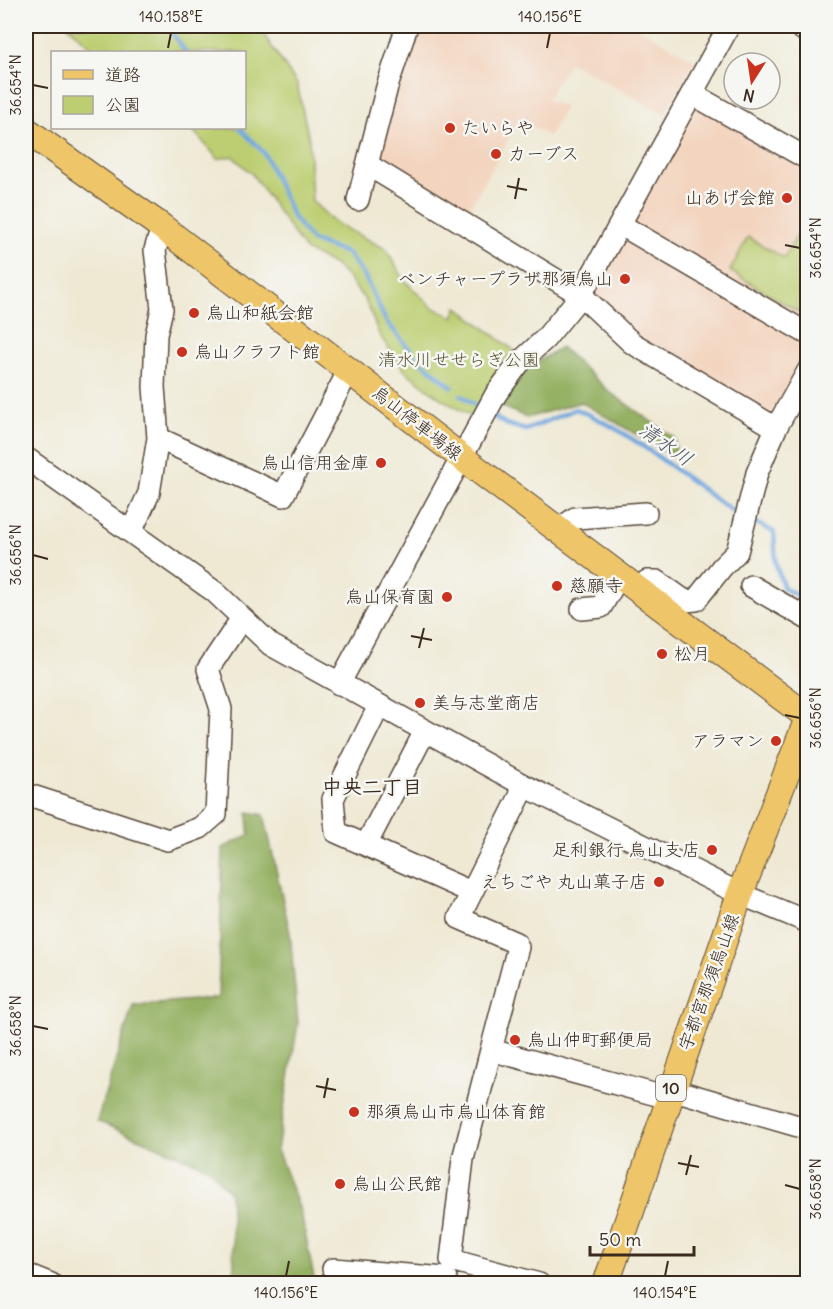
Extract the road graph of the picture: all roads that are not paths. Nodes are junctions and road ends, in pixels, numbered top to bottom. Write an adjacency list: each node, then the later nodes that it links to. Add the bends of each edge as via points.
1 (407, 26): 8 (street)
2 (729, 26): 5 (street)
3 (798, 26): 4 (street)
4 (807, 33)
5 (692, 94): 7 (street); 10 (street)
6 (26, 130): 11 (main road, 烏山停車場線)
7 (807, 159)
8 (368, 165): 9 (street); 12 (street)
9 (358, 200)
10 (621, 225): 12 (street); 13 (street)
11 (162, 226): 14 (main road, 烏山停車場線); 17 (street, via 155,250 162,309 156,335 154,387)
12 (581, 295): 16 (street, via 632,343); 18 (street, via 545,339 520,362 489,406)
13 (807, 334)
14 (349, 370): 17 (street, via 283,496); 18 (main road, 烏山停車場線)
15 (807, 371): 16 (street)
16 (776, 428): 23 (street, via 757,473 737,552 696,600 685,601 657,581)
17 (158, 438): 22 (street, via 149,493)
18 (461, 457): 21 (main road, 烏山停車場線); 28 (street)
19 (26, 458): 22 (street)
20 (646, 513): 21 (street, via 575,518)
21 (558, 530): 23 (main road, 烏山停車場線)
22 (131, 532): 26 (street, via 215,592)
23 (629, 583): 25 (street, via 601,607); 30 (main road, 烏山停車場線)
24 (751, 586): 27 (street)
25 (582, 609)
26 (242, 618): 28 (street, via 271,645); 33 (street, via 208,669 221,709 216,814 200,828 168,840)
27 (807, 619)
28 (339, 684): 29 (street)
29 (379, 706): 31 (street); 34 (street, via 333,799 336,832)
30 (807, 717): 36 (main road, 宇都宮那須烏山線 / 10)
31 (425, 731): 32 (street); 34 (street)
32 (525, 786): 35 (street); 36 (street)
33 (26, 794)
34 (366, 845): 35 (street)
35 (471, 892): 38 (street, via 459,918 518,947)
36 (740, 894): 37 (street); 39 (main road, 宇都宮那須烏山線 / 10)
37 (807, 922)
38 (491, 1050): 39 (street); 43 (street, via 463,1160)
39 (670, 1094): 40 (street); 46 (main road, 宇都宮那須烏山線 / 10)
40 (807, 1129)
41 (333, 1269): 43 (street)
42 (26, 1274): 44 (street)
43 (447, 1274): 45 (street)
44 (51, 1284)
45 (539, 1284)
46 (606, 1284)

